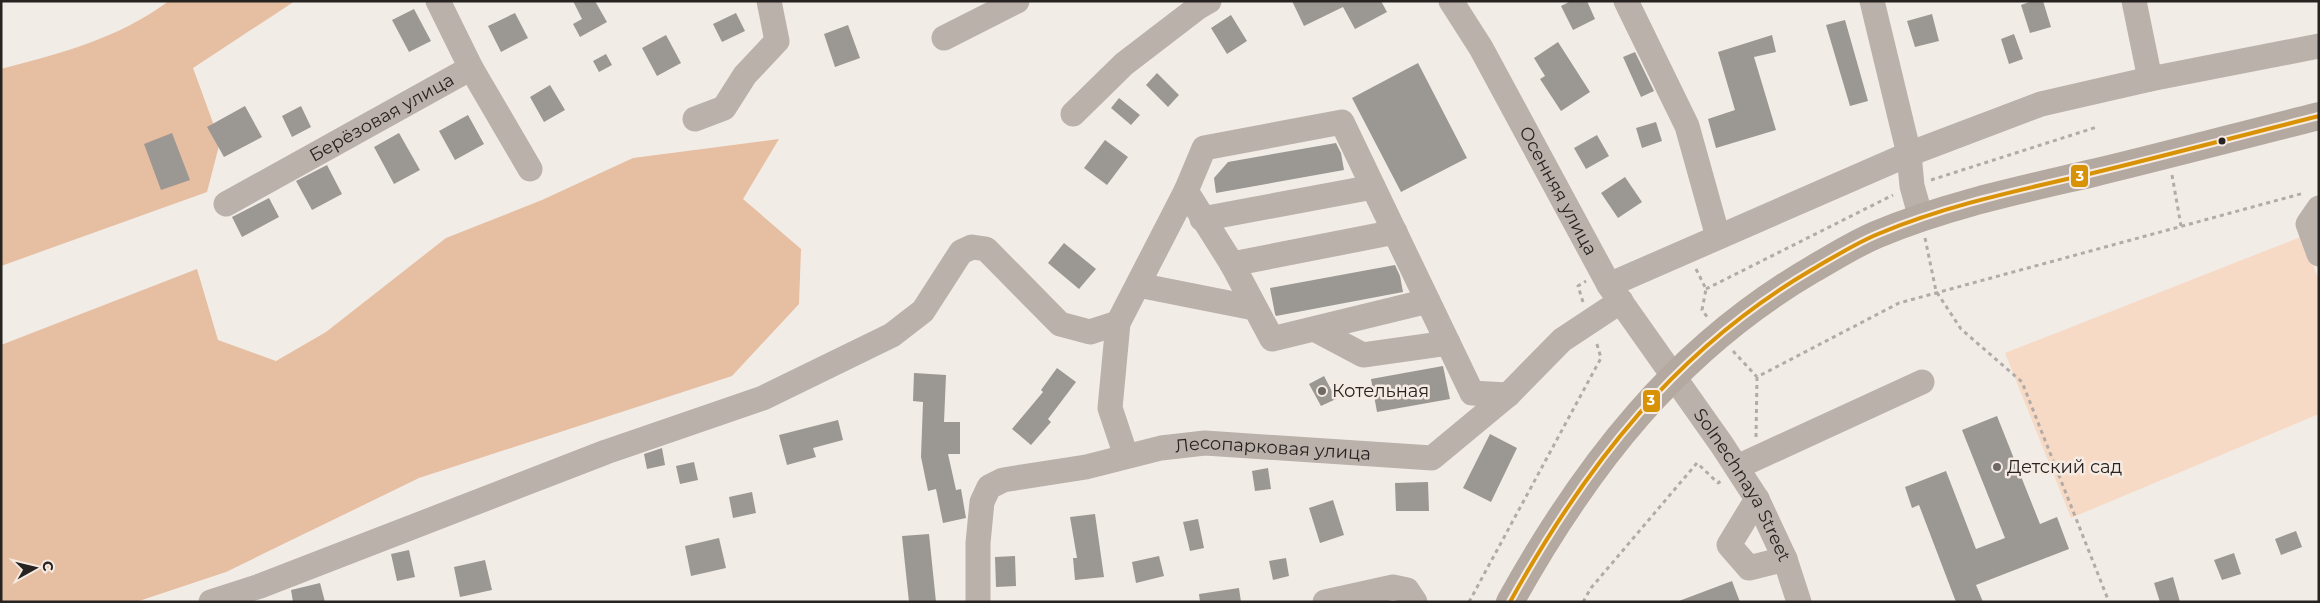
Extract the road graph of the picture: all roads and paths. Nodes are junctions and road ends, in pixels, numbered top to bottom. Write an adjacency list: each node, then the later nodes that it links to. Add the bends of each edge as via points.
1 (438, 1): 11 (street, Берёзовая улица)
2 (769, 1): 15 (street, via 777,41 745,75 724,108)
3 (1017, 1): 9 (street)
4 (1209, 1): 13 (street, via 1124,64)
5 (1451, 1): 32 (street, Осенняя улица, via 1481,48)
6 (1626, 1): 27 (street, via 1687,126)
7 (1872, 1): 16 (street)
8 (2134, 1): 12 (street)
9 (944, 38)
10 (2319, 46): 12 (street, Лесопарковая улица)
11 (471, 68): 17 (street); 22 (street, Берёзовая улица)
12 (2150, 79): 16 (street, Лесопарковая улица, via 2041,104)
13 (1073, 114)
14 (2319, 116): 23 (main road, via 2009,192)
15 (695, 119)
16 (1909, 154): 23 (street, via 1912,186); 27 (street, Лесопарковая улица)
17 (530, 168)
18 (2171, 168): 25 (path)
19 (1374, 187): 20 (street, via 1342,122 1204,148); 24 (street); 26 (street)
20 (1186, 191): 24 (street); 31 (street)
21 (2314, 200): 25 (path); 29 (street, via 2308,224)
22 (226, 204)
23 (1921, 218): 33 (path); 39 (main road, via 1876,235 1786,284)
24 (1202, 219): 30 (street)
25 (2181, 226): 33 (path)
26 (1395, 232): 30 (street); 34 (street)
27 (1718, 237): 28 (street, Лесопарковая улица)
28 (1687, 251): 32 (street, Лесопарковая улица); 39 (path, via 1706,289 1702,310)
29 (2319, 254)
30 (1232, 264): 35 (street)
31 (1138, 285): 35 (street); 37 (street)
32 (1611, 286): 36 (street, Лесопарковая улица); 36 (path, via 1578,286); 41 (street, Осенняя улица)
33 (1936, 292): 42 (path, via 1899,303); 57 (path, via 1960,329 2022,382)
34 (1428, 301): 38 (street); 40 (street)
35 (1254, 308): 38 (street, via 1272,339)
36 (1589, 321): 44 (street, Лесопарковая улица, via 1562,340); 53 (path, via 1600,358)
37 (1118, 322): 45 (street, via 1110,408); 49 (street, via 1090,332 1060,324 986,249 972,247 961,252 923,311 892,335 763,398 606,452)
38 (1314, 329): 40 (street, via 1362,355)
39 (1719, 334): 41 (main road); 42 (path)
40 (1448, 343): 44 (street, via 1472,393)
41 (1672, 376): 46 (street, Solnechnaya Street); 54 (main road, via 1596,463 1541,545)
42 (1757, 377): 46 (path)
43 (1922, 382): 46 (street)
44 (1508, 395): 45 (street, Лесопарковая улица, via 1432,458 1205,443)
45 (1126, 456): 50 (street, Лесопарковая улица, via 1086,467 1003,480 989,487 982,502 978,543)
46 (1746, 464): 47 (street, Solnechnaya Street); 55 (path, via 1718,483 1697,463 1591,588)
47 (1756, 499): 48 (street, Solnechnaya Street); 48 (street, via 1729,545 1749,568)
48 (1785, 559): 56 (street, Solnechnaya Street)
49 (211, 602)
50 (978, 602)
51 (1325, 602): 52 (street, via 1393,587 1407,590)
52 (1415, 602)
53 (1469, 602)
54 (1510, 602)
55 (1583, 602)
56 (1800, 602)
57 (2110, 602)

